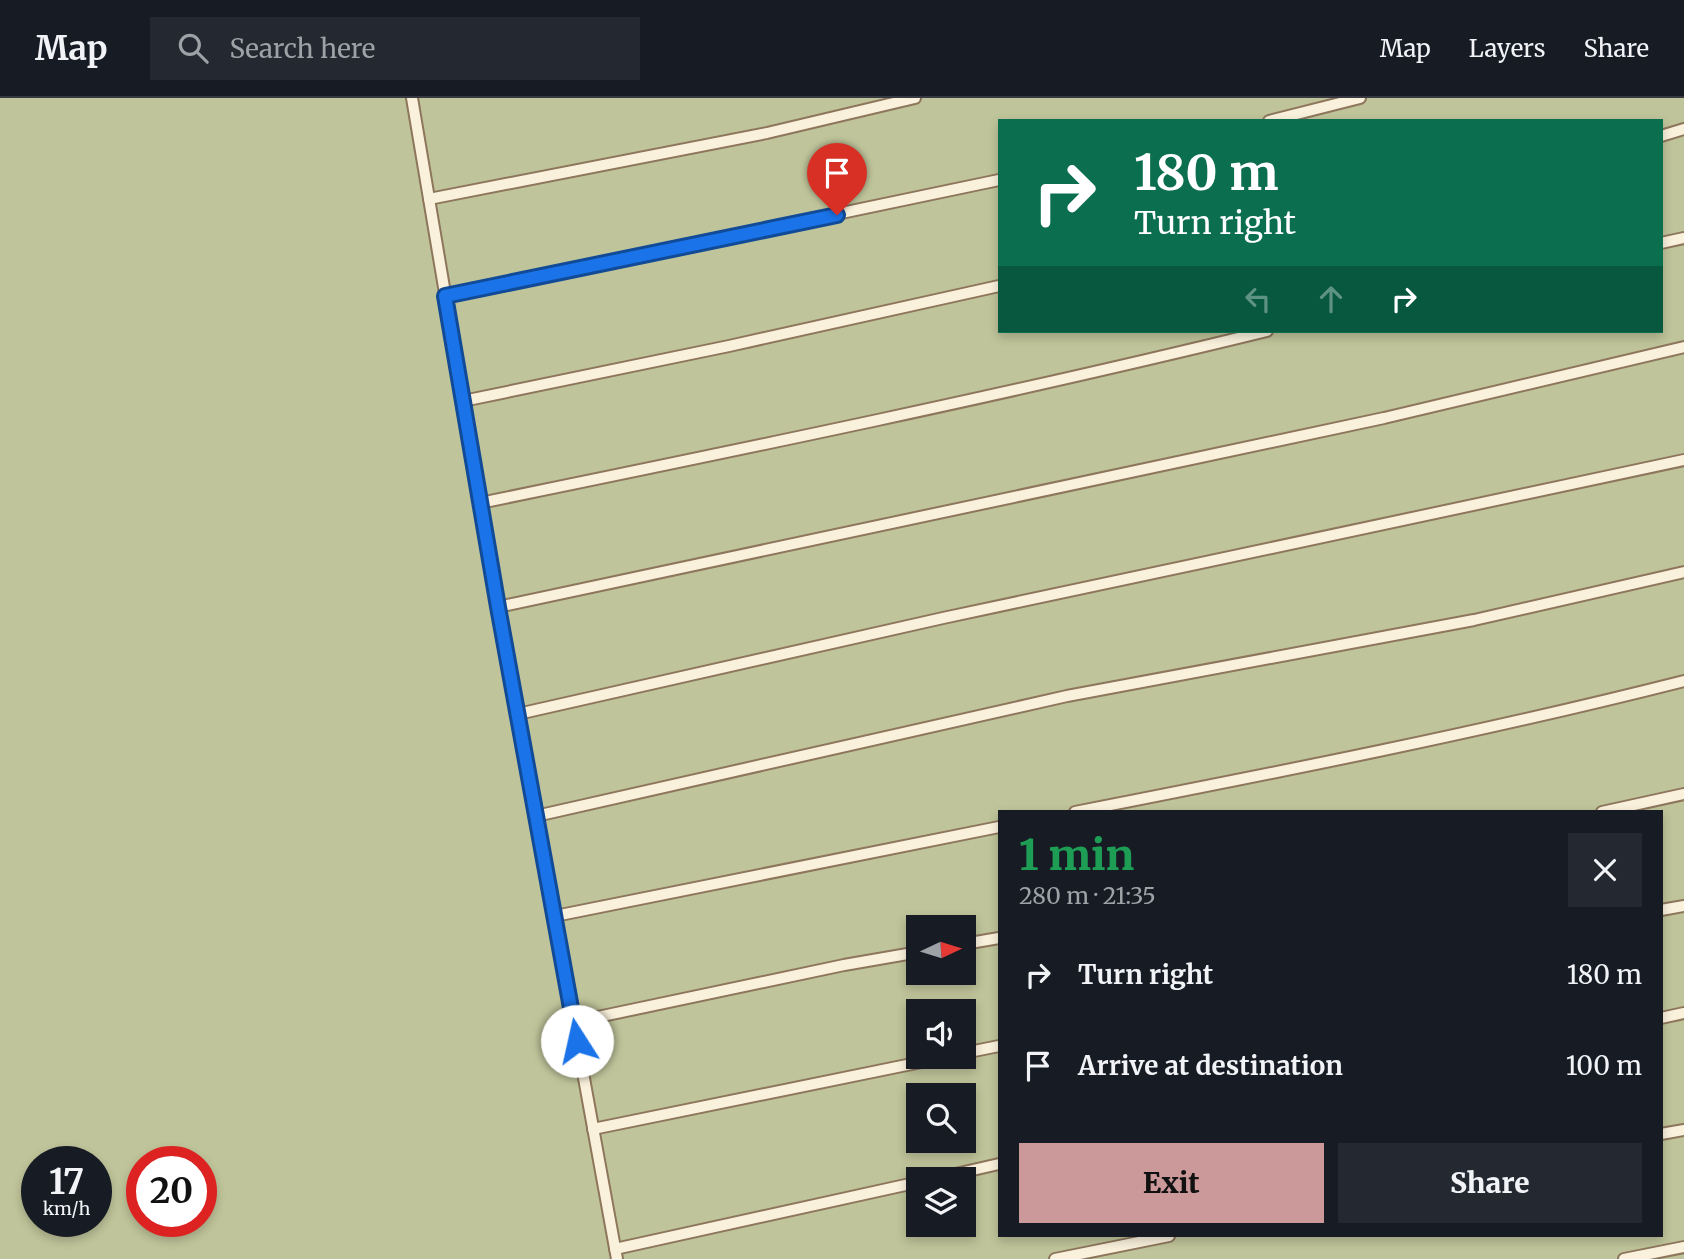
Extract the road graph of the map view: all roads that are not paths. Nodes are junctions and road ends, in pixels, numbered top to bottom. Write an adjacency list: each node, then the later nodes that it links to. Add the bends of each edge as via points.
1 (412, 98): 8 (lane)
2 (915, 98): 8 (lane, via 767,133)
3 (1360, 98): 4 (lane)
4 (1277, 119)
5 (1684, 129): 6 (lane)
6 (1663, 135)
7 (998, 180): 12 (lane)
8 (429, 199): 12 (lane)
9 (1684, 238): 10 (lane)
10 (1663, 243)
11 (998, 286): 15 (lane)
12 (445, 296): 15 (lane)
13 (1259, 333): 17 (lane, via 1109,370)
14 (1684, 347): 19 (lane, via 1384,418)
15 (463, 401): 17 (lane)
16 (1684, 460): 21 (lane)
17 (480, 503): 19 (lane)
18 (1684, 572): 25 (lane, via 1474,620 1067,696)
19 (498, 607): 21 (lane)
20 (1684, 681): 23 (lane)
21 (518, 714): 25 (lane)
22 (1684, 794): 24 (lane)
23 (1085, 810)
24 (1611, 810)
25 (536, 816): 29 (lane)
26 (998, 827): 29 (lane)
27 (1684, 906): 28 (lane)
28 (1663, 910)
29 (555, 916): 35 (lane)
30 (998, 938): 31 (lane)
31 (976, 942)
32 (906, 954): 35 (lane)
33 (1684, 1013): 34 (lane)
34 (1663, 1018)
35 (574, 1021): 39 (lane)
36 (998, 1046): 37 (lane)
37 (976, 1051)
38 (906, 1065): 39 (lane)
39 (593, 1129): 47 (lane)
40 (1684, 1130): 41 (lane)
41 (1663, 1134)
42 (998, 1164): 43 (lane)
43 (976, 1169)
44 (906, 1185): 47 (lane)
45 (1164, 1237): 48 (lane)
46 (1684, 1247): 49 (lane)
47 (616, 1254)
48 (1055, 1259)
49 (1625, 1259)

